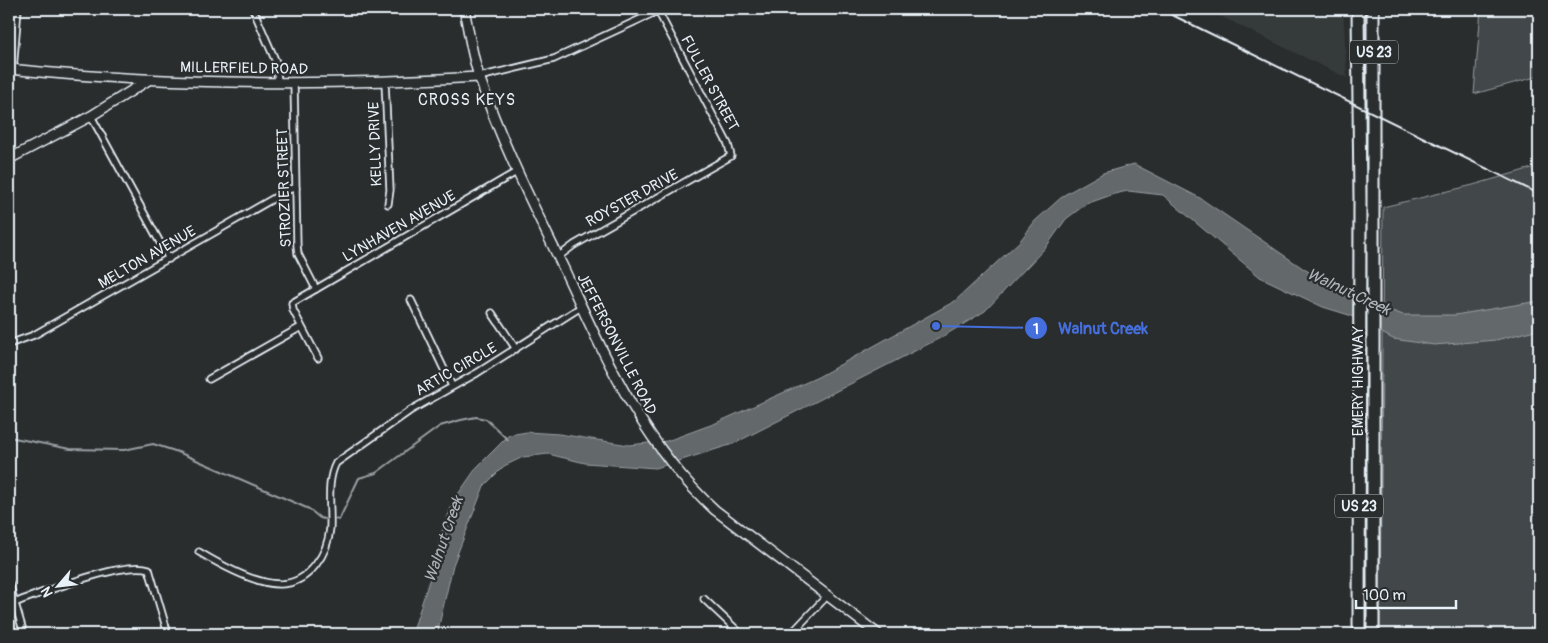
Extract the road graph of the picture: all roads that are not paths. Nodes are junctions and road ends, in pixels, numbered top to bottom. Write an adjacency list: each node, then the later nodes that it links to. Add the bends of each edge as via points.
1 (18, 9): 7 (street)
2 (254, 9): 10 (street, via 276,62)
3 (464, 9): 8 (street, JEFFERSONVILLE ROAD)
4 (1358, 9): 18 (highway, EMERY HIGHWAY / US 23)
5 (1373, 9): 19 (highway, EMERY HIGHWAY / US 23)
6 (660, 10): 8 (street, via 554,60); 15 (street, FULLER STREET, via 728,144 731,156)
7 (11, 70): 9 (street, MILLERFIELD ROAD)
8 (479, 77): 11 (street, MILLERFIELD ROAD); 16 (street, JEFFERSONVILLE ROAD)
9 (147, 81): 10 (street, MILLERFIELD ROAD); 13 (street)
10 (278, 82): 12 (street, MILLERFIELD ROAD)
11 (385, 82): 12 (street, MILLERFIELD ROAD); 20 (street, KELLY DRIVE)
12 (294, 83): 17 (street, STROZIER STREET)
13 (91, 116): 14 (street); 22 (street)
14 (9, 159)
15 (720, 164): 21 (street, ROYSTER DRIVE, via 574,244)
16 (518, 171): 21 (street, JEFFERSONVILLE ROAD); 23 (street, LYNHAVEN AVENUE)
17 (296, 188): 22 (street, MELTON AVENUE); 23 (street, STROZIER STREET, via 298,254)
18 (1360, 199): 19 (highway); 45 (highway, EMERY HIGHWAY / US 23)
19 (1372, 200): 46 (highway, EMERY HIGHWAY / US 23)
20 (388, 204)
21 (558, 256): 25 (street, JEFFERSONVILLE ROAD)
22 (169, 259): 28 (street, MELTON AVENUE, via 34,335)
23 (316, 289): 27 (street, LYNHAVEN AVENUE, via 292,303)
24 (411, 300): 32 (street)
25 (581, 307): 29 (street, ARTIC CIRCLE); 35 (street, JEFFERSONVILLE ROAD, via 632,408 688,484 721,516)
26 (492, 313): 29 (street)
27 (301, 327): 30 (street); 31 (street)
28 (9, 344)
29 (516, 349): 32 (street, ARTIC CIRCLE)
30 (318, 358)
31 (209, 379)
32 (452, 386): 33 (street, ARTIC CIRCLE, via 411,410 336,463 332,472 328,538 314,568 293,581 281,584 222,566)
33 (199, 552)
34 (9, 583): 37 (street)
35 (827, 596): 43 (street); 44 (street, JEFFERSONVILLE ROAD)
36 (704, 599): 38 (street)
37 (14, 603): 39 (street); 40 (street, via 104,574 143,567 152,575)
38 (736, 629): 41 (street); 42 (street)
39 (24, 634)
40 (168, 634)
41 (731, 634)
42 (741, 634)
43 (791, 634)
44 (878, 634)
45 (1359, 634)
46 (1373, 634)

